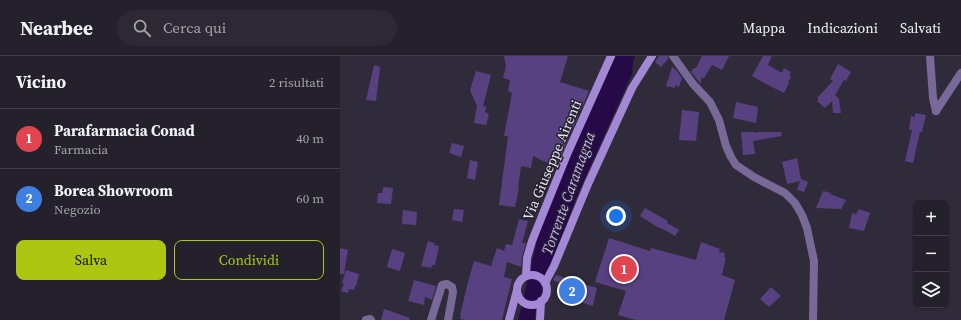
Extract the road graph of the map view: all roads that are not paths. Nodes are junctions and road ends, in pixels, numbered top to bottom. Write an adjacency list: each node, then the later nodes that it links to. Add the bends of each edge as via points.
1 (611, 56): 6 (main road, Via Giuseppe Airenti, via 539,222 532,241)
2 (652, 56): 7 (main road, via 632,88)
3 (673, 56): 18 (street, via 710,102 736,165 785,193 802,215 814,261)
4 (930, 56): 5 (street, via 936,111)
5 (961, 72)
6 (526, 276): 7 (main road, via 535,275); 8 (main road, via 522,278)
7 (545, 283): 10 (main road, via 546,293)
8 (517, 290): 9 (main road); 11 (main road)
9 (522, 301): 10 (main road, via 528,304); 11 (main road)
10 (541, 301): 17 (main road)
11 (512, 306): 16 (main road)
12 (366, 320): 13 (street)
13 (371, 320)
14 (431, 320): 15 (street, via 442,285 447,284 452,287 453,292)
15 (448, 320)
16 (509, 320)
17 (540, 320)
18 (813, 320)

